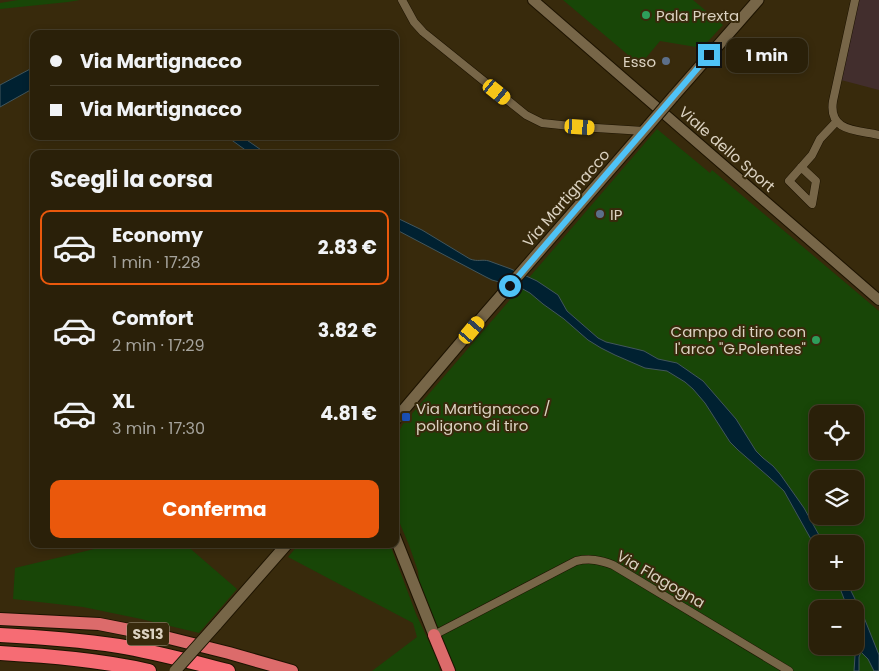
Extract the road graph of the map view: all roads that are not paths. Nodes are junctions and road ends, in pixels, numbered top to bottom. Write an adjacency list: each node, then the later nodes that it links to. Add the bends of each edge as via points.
1 (402, 0): 6 (street, via 423,32 535,120 580,127)
2 (533, 0): 9 (street, Viale dello Sport)
3 (757, 0): 6 (main road, Via Martignacco, bridge)
4 (855, 0): 5 (street, via 832,106)
5 (836, 122): 7 (street, via 847,128); 8 (street)
6 (646, 128): 10 (main road, Via Martignacco)
7 (879, 135)
8 (801, 167): 8 (street, via 789,181 812,204 816,181)
9 (879, 300)
10 (399, 416)
11 (399, 547): 15 (main road)
12 (283, 548): 19 (main road, bridge)
13 (0, 619): 21 (highway, SS13, via 99,624 165,637)
14 (0, 635): 20 (highway, via 119,646)
15 (434, 635): 17 (highway); 22 (street, Via Flagogna, via 576,561 601,560)
16 (0, 653): 18 (highway, via 58,657)
17 (447, 669)
18 (149, 671)
19 (175, 671)
20 (228, 671)
21 (292, 671)
22 (789, 671)

